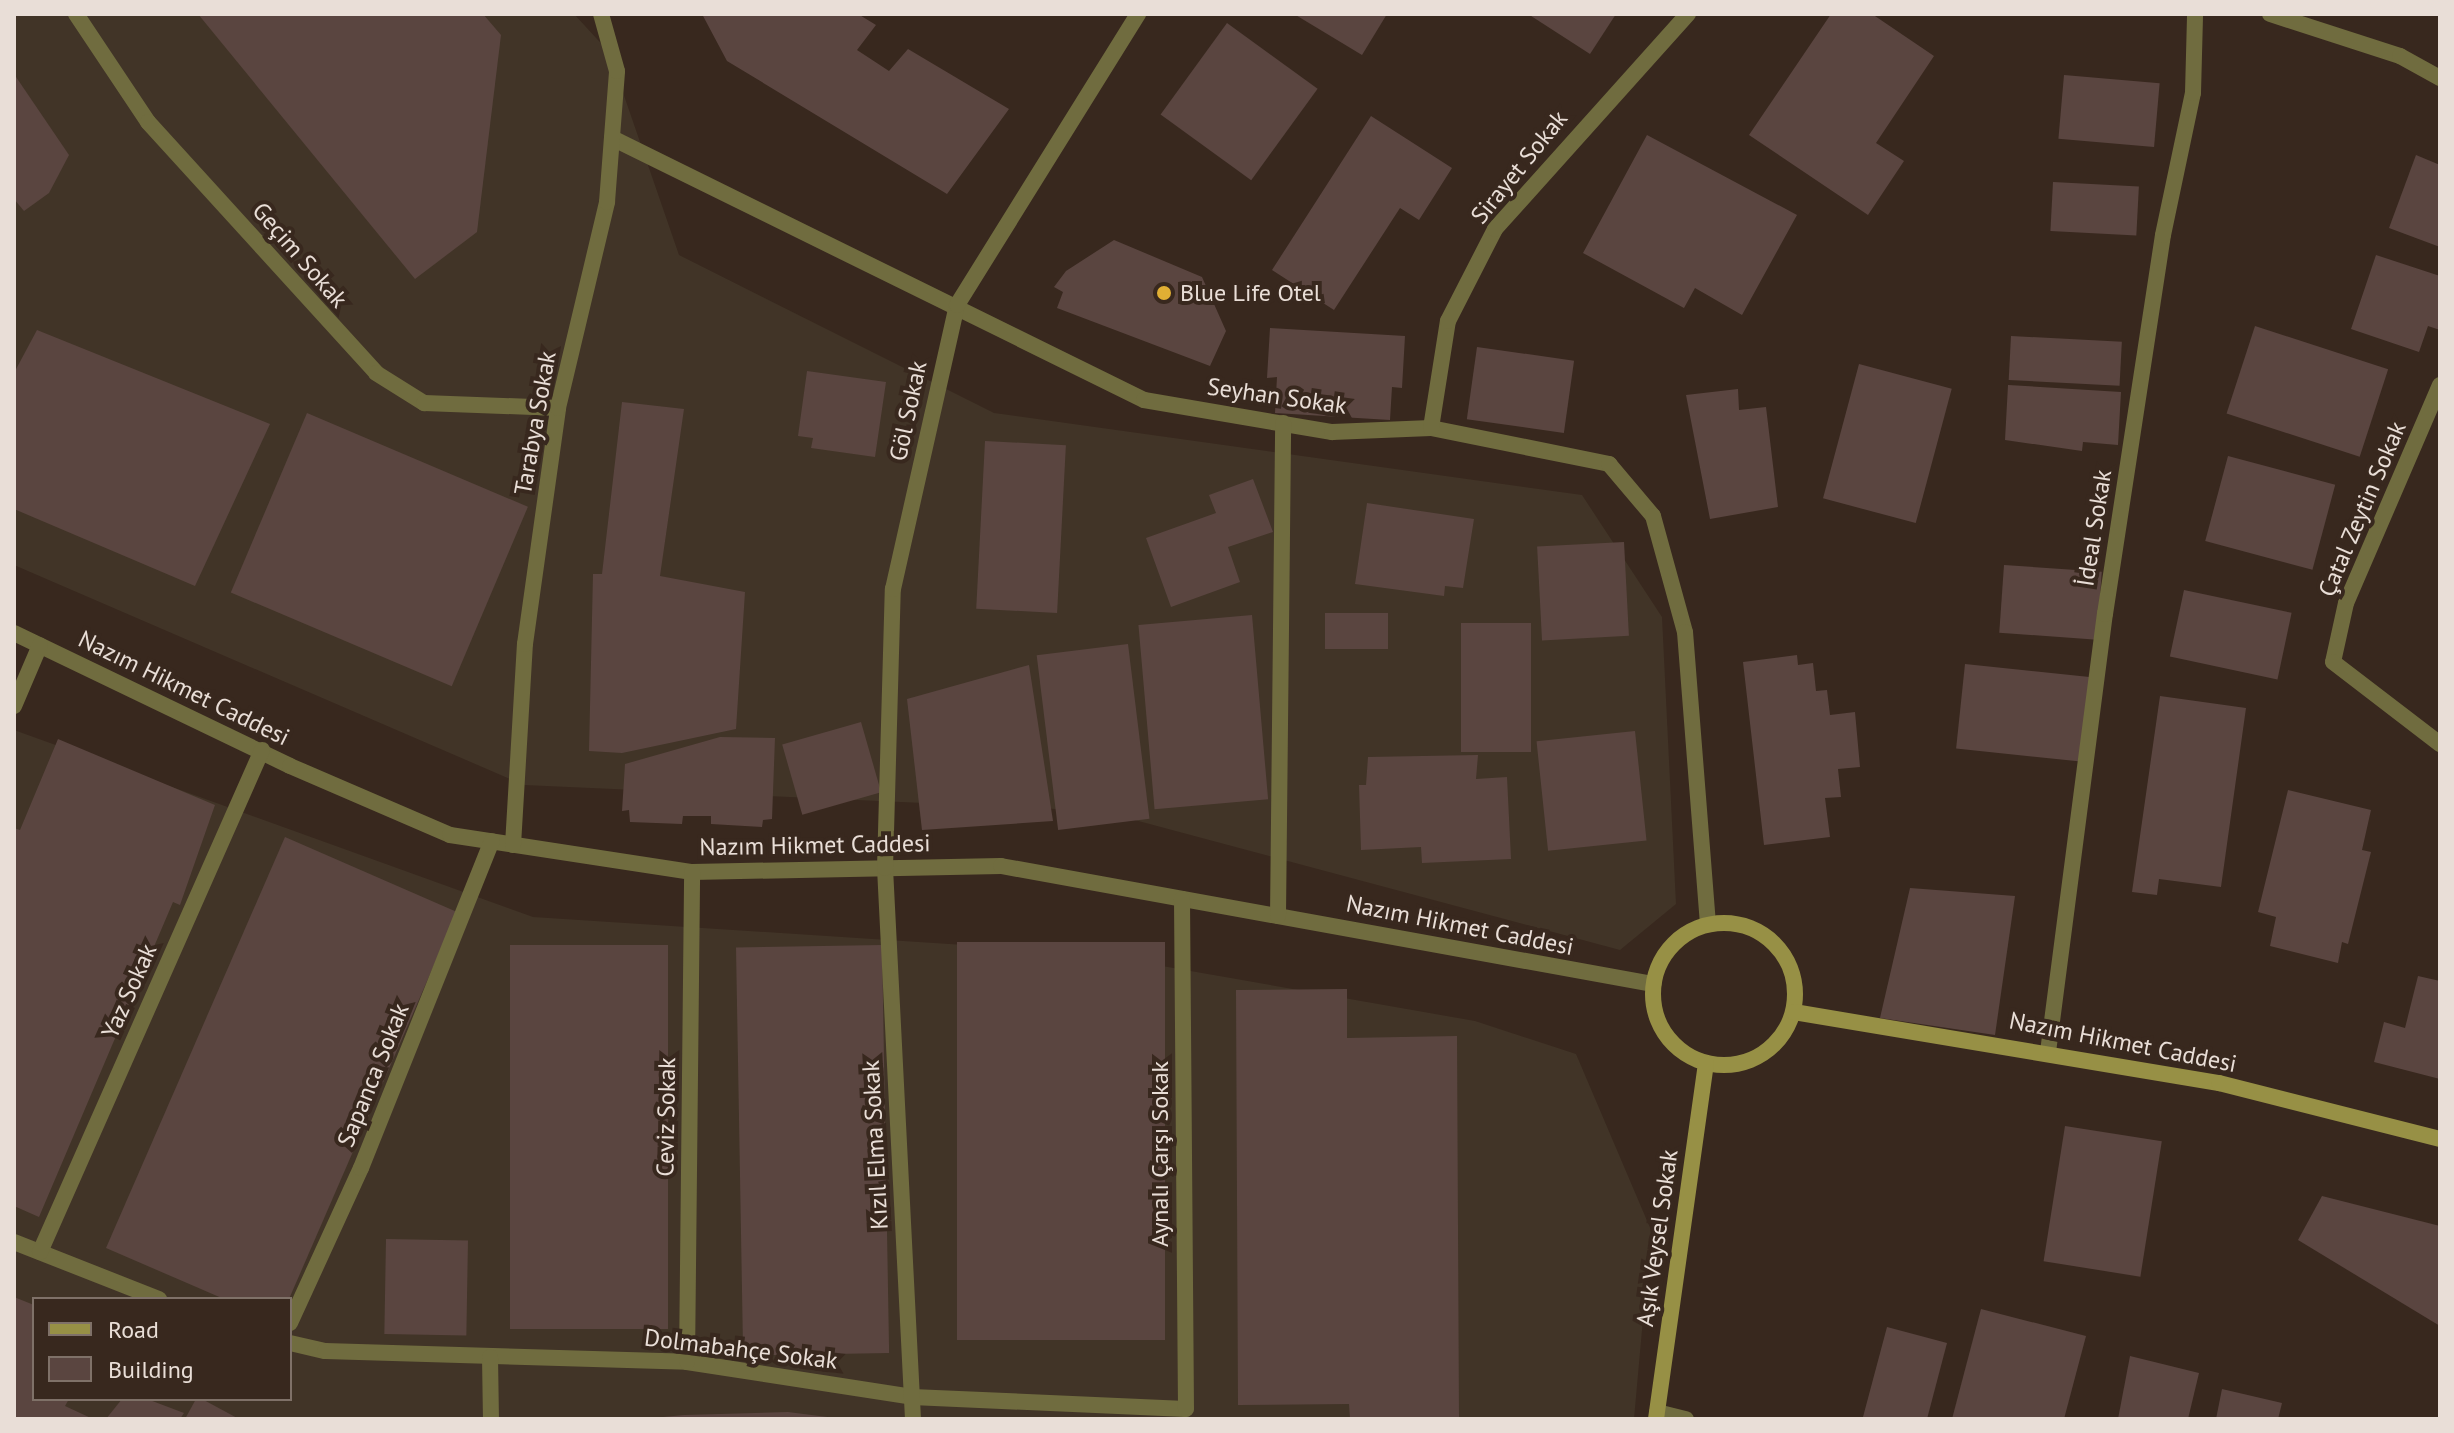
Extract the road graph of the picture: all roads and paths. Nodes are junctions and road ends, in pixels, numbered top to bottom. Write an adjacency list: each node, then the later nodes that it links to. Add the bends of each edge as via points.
1 (76, 14): 11 (street, Geçim Sokak, via 148,122 376,373 424,403)
2 (601, 14): 8 (street, Tarabya Sokak, via 617,71)
3 (1138, 14): 9 (street, Göl Sokak)
4 (1688, 14): 13 (street, Sirayet Sokak, via 1495,229 1448,321)
5 (2195, 14): 28 (street, İdeal Sokak, via 2193,93 2163,235 2105,614)
6 (2272, 14): 7 (street, via 2400,56)
7 (2440, 78)
8 (612, 138): 9 (street, Seyhan Sokak); 11 (street, Tarabya Sokak, via 607,202)
9 (957, 305): 12 (street, Seyhan Sokak, via 1144,400); 21 (street, Göl Sokak, via 893,589)
10 (2440, 385): 17 (street, Çatal Zeytin Sokak, via 2346,603 2333,662)
11 (558, 408): 20 (street, Tarabya Sokak, via 525,644)
12 (1283, 423): 13 (street, Seyhan Sokak, via 1332,432); 24 (street)
13 (1431, 428): 25 (street, Seyhan Sokak, via 1609,464 1653,516 1685,632)
14 (14, 633): 15 (street, Nazım Hikmet Caddesi)
15 (40, 645): 16 (street); 18 (street, Nazım Hikmet Caddesi)
16 (14, 706)
17 (2440, 744)
18 (262, 750): 19 (street, Nazım Hikmet Caddesi, via 450,835); 32 (street, Yaz Sokak)
19 (492, 841): 20 (street, Nazım Hikmet Caddesi); 34 (street, Sapanca Sokak, via 361,1168)
20 (513, 845): 22 (street, Nazım Hikmet Caddesi)
21 (885, 868): 22 (street, Nazım Hikmet Caddesi); 23 (street, Nazım Hikmet Caddesi, via 1001,866); 38 (street, Kızıl Elma Sokak)
22 (692, 872): 37 (street, Ceviz Sokak)
23 (1182, 899): 24 (street, Nazım Hikmet Caddesi); 39 (street, Aynalı Çarşı Sokak)
24 (1278, 916): 26 (street, Nazım Hikmet Caddesi)
25 (1708, 924): 26 (street, via 1672,944); 27 (street, via 1748,926 1782,951 1793,970)
26 (1653, 984): 29 (street, via 1662,1030 1686,1054)
27 (1794, 1012): 28 (street, Nazım Hikmet Caddesi); 29 (street, via 1770,1049 1751,1060)
28 (2048, 1052): 30 (street, Nazım Hikmet Caddesi, via 2219,1083)
29 (1706, 1063): 40 (street, Aşık Veysel Sokak)
30 (2440, 1139)
31 (14, 1242): 32 (street)
32 (40, 1252): 33 (street)
33 (154, 1297)
34 (292, 1319)
35 (292, 1343): 36 (street, Dolmabahçe Sokak, via 325,1351)
36 (490, 1357): 37 (street, Dolmabahçe Sokak); 41 (street)
37 (687, 1362): 38 (street, Dolmabahçe Sokak)
38 (912, 1397): 39 (street, Dolmabahçe Sokak); 42 (street, Kızıl Elma Sokak)
39 (1186, 1409)
40 (1656, 1416): 43 (street)
41 (491, 1419)
42 (913, 1419)
43 (1686, 1419)

